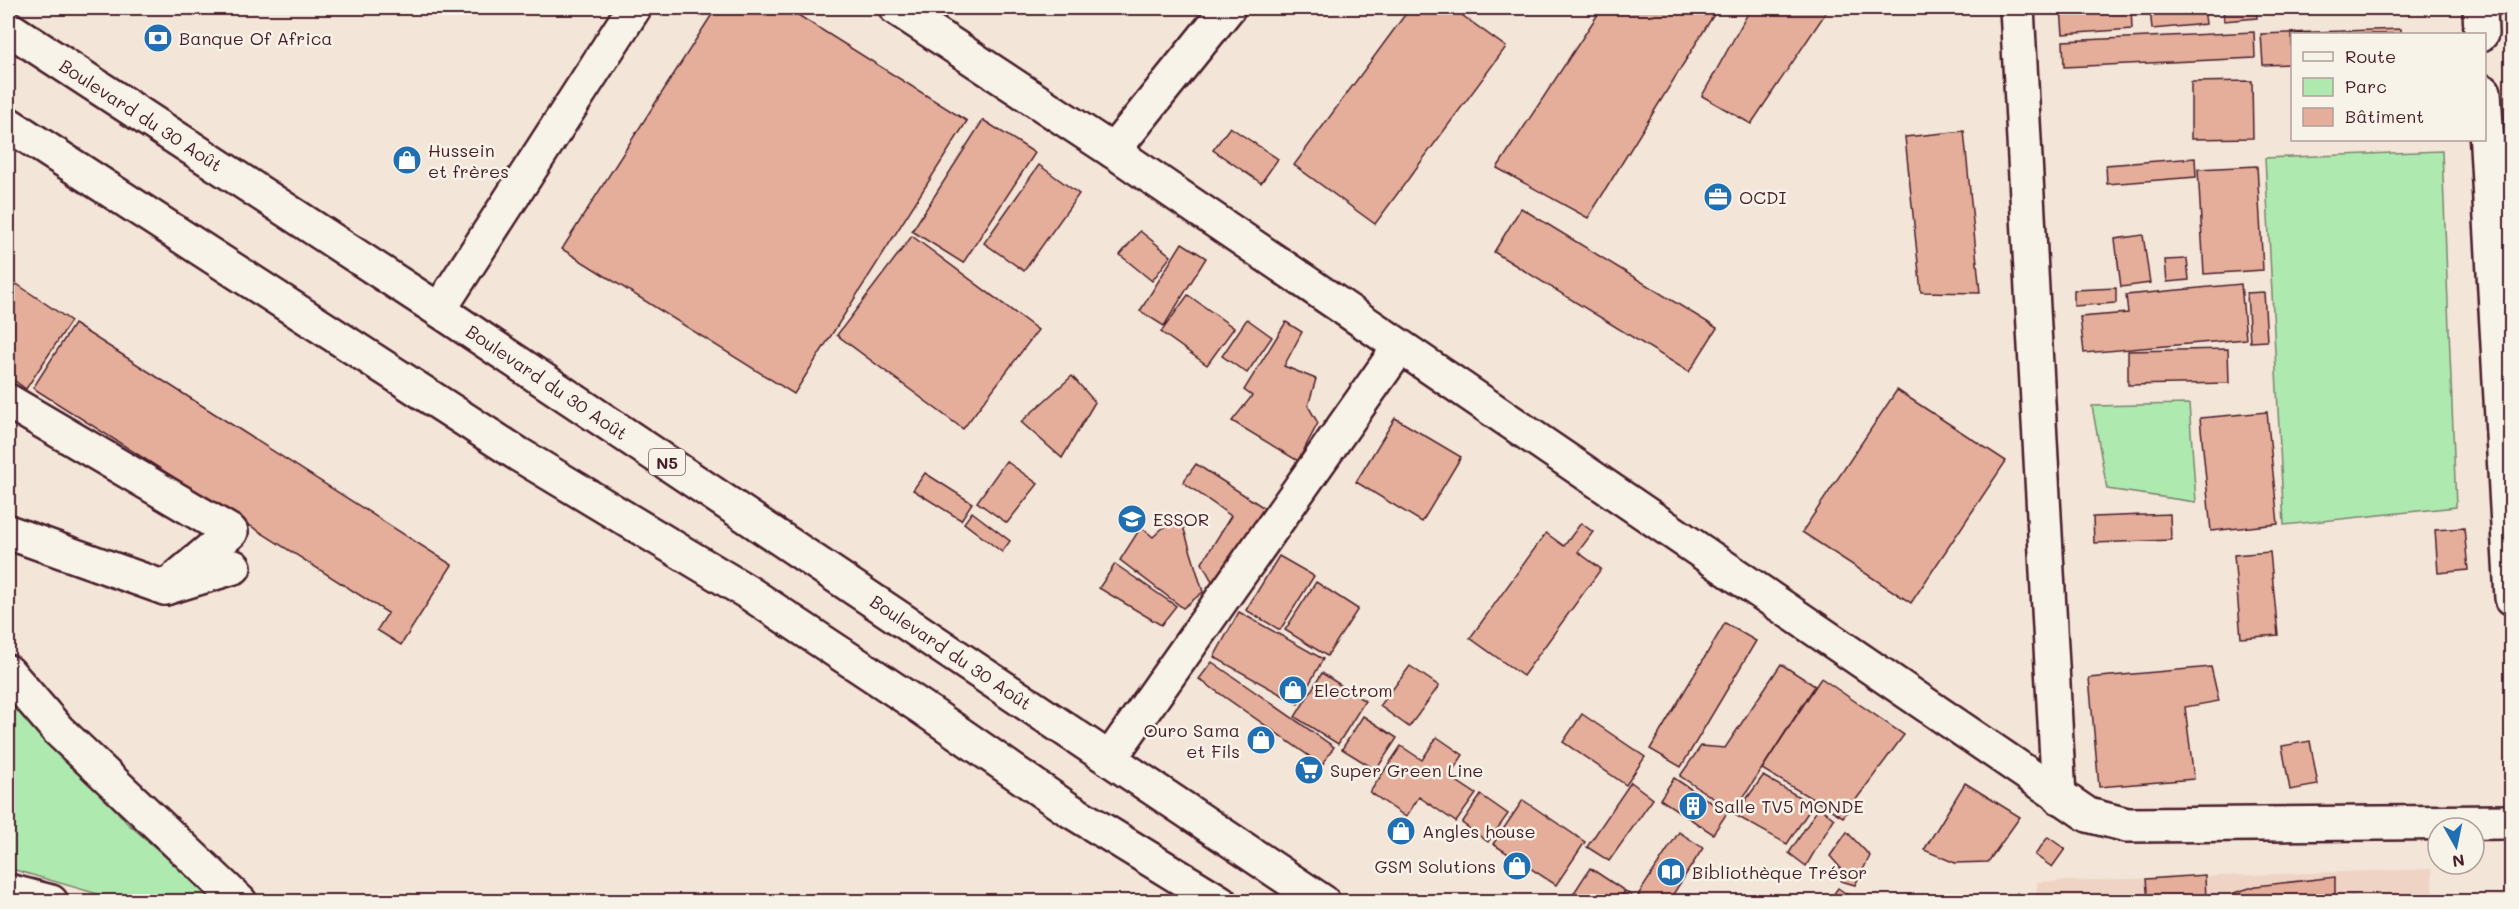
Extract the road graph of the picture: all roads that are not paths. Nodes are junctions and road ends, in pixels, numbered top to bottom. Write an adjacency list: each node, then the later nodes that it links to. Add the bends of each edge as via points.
1 (634, 8): 11 (main road)
2 (896, 8): 10 (main road)
3 (1228, 8): 10 (main road)
4 (2017, 8): 20 (main road)
5 (2480, 8): 7 (main road)
6 (8, 28): 11 (main road, Boulevard du 30 Août / N5)
7 (2481, 33)
8 (8, 124): 25 (main road, via 518,454 749,593 1068,809)
9 (2486, 129): 17 (main road)
10 (1113, 152): 12 (main road)
11 (439, 310): 19 (main road, Boulevard du 30 Août / N5)
12 (1399, 348): 19 (main road); 20 (main road)
13 (8, 401): 16 (main road, via 231,532)
14 (8, 532): 16 (main road)
15 (234, 567): 16 (main road)
16 (165, 588)
17 (2511, 598)
18 (8, 672): 24 (main road, via 58,730)
19 (1110, 758): 26 (main road, Boulevard du 30 Août / N5)
20 (2059, 797): 21 (main road, via 2088,815 2127,825)
21 (2511, 822)
22 (8, 891): 23 (main road)
23 (51, 902)
24 (240, 902)
25 (1220, 902)
26 (1323, 902)

